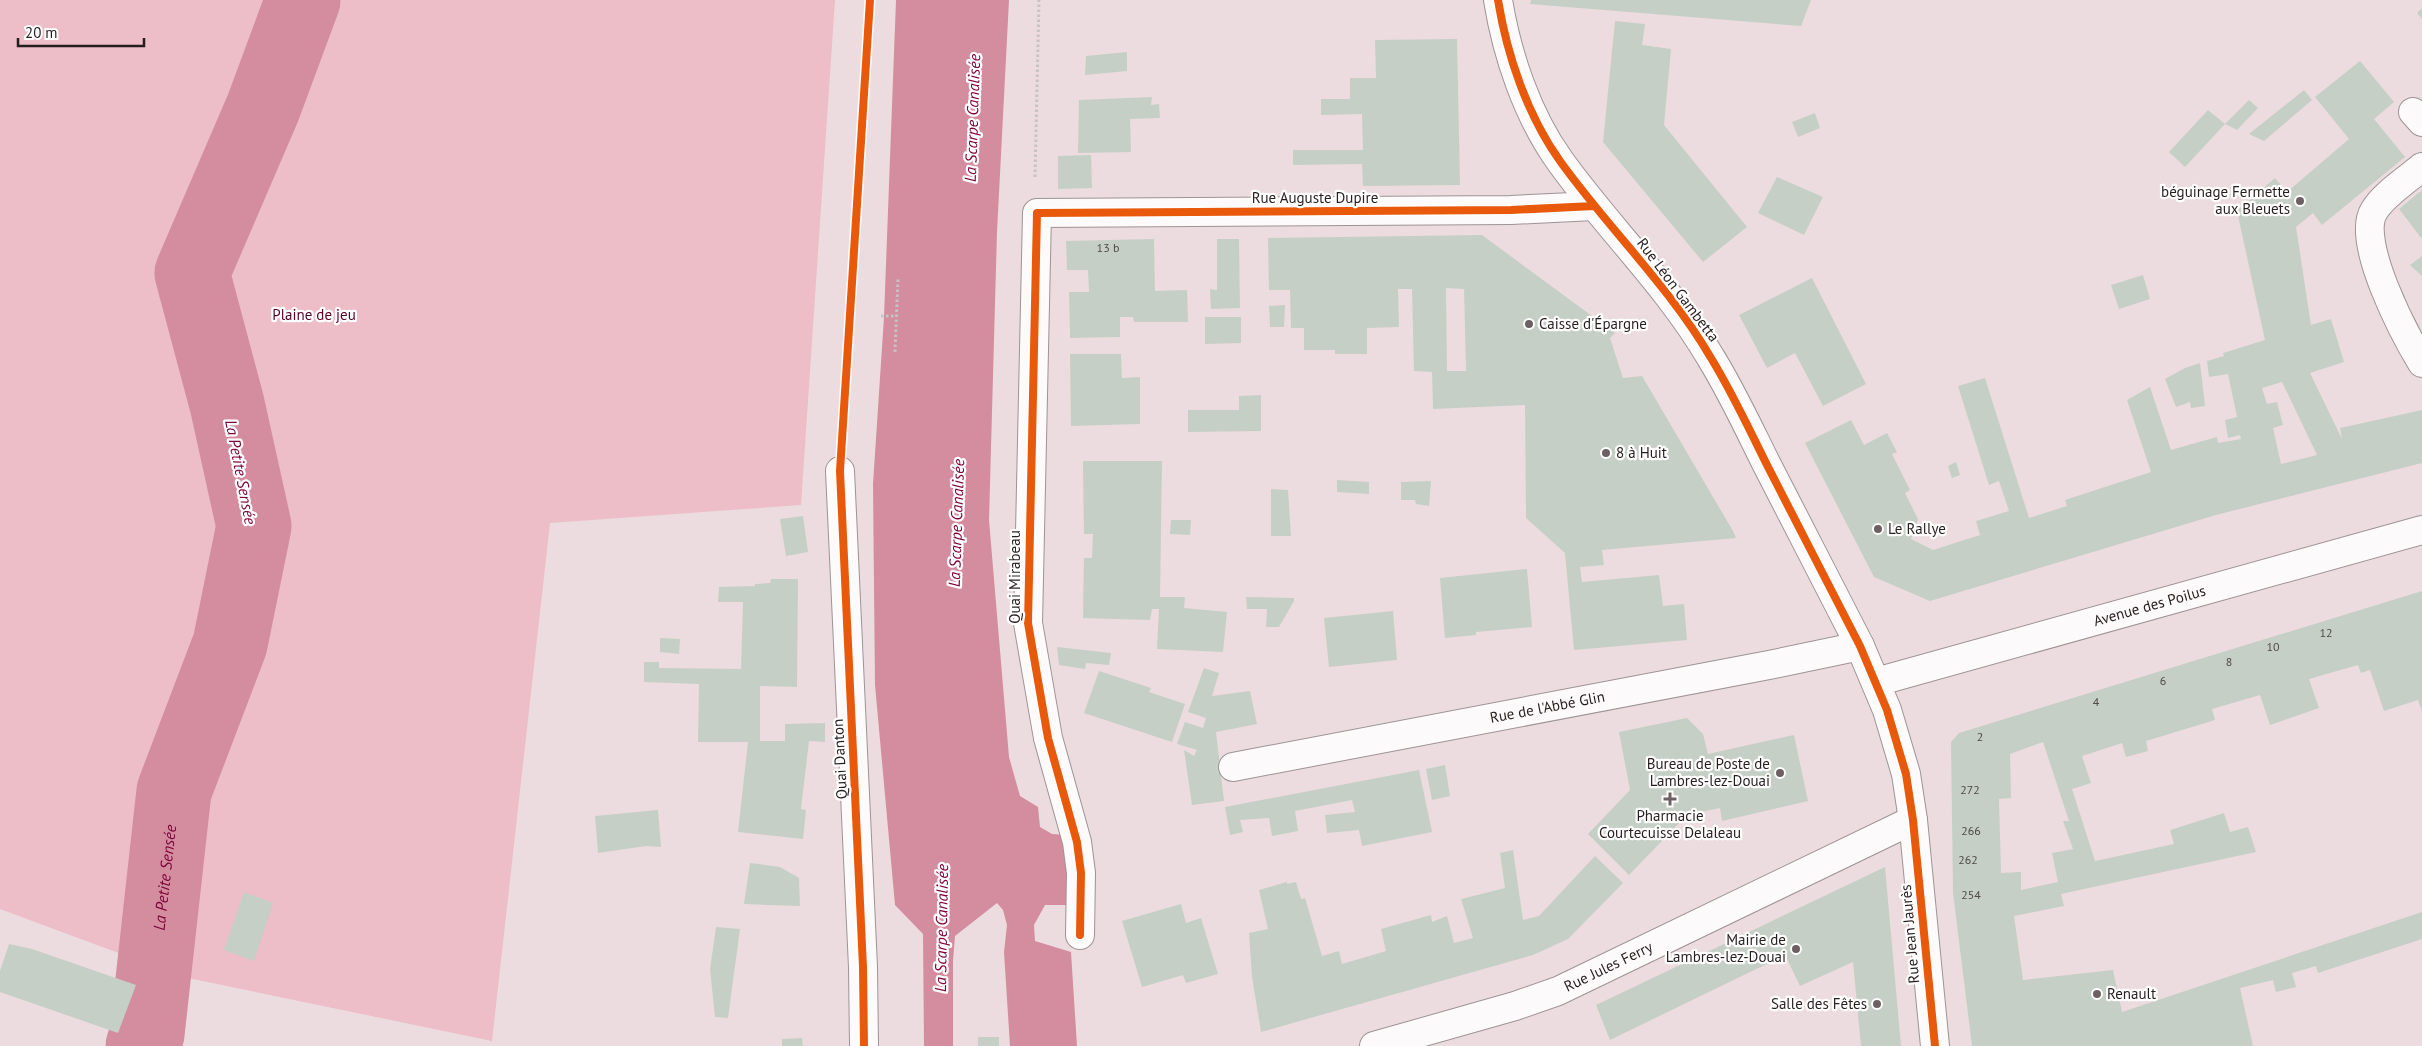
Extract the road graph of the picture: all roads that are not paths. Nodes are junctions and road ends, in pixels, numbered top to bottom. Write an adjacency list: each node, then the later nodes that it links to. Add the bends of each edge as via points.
1 (1498, 0): 3 (street, Rue Léon Gambetta, via 1508,48 1534,115 1559,160)
2 (2422, 167): 5 (street, via 2381,202 2369,222 2373,256 2401,327)
3 (1594, 206): 4 (street, Rue Auguste Dupire, via 1510,210); 8 (street, Rue Léon Gambetta, via 1681,312 1711,358)
4 (1037, 213): 12 (street, Quai Mirabeau, via 1028,623 1048,738 1077,842 1081,873)
5 (2422, 363)
6 (840, 471): 13 (street, Quai Danton)
7 (2422, 530): 9 (street, Avenue des Poilus)
8 (1860, 646): 9 (street, Rue Léon Gambetta); 10 (street, Rue de l'Abbé Glin)
9 (1876, 682): 11 (street, Rue Jean Jaurès, via 1901,751)
10 (1233, 767)
11 (1913, 820): 14 (street, Rue Jules Ferry, via 1558,991); 15 (street, Rue Jean Jaurès)
12 (1080, 935)
13 (864, 1046)
14 (1374, 1046)
15 (1935, 1046)

